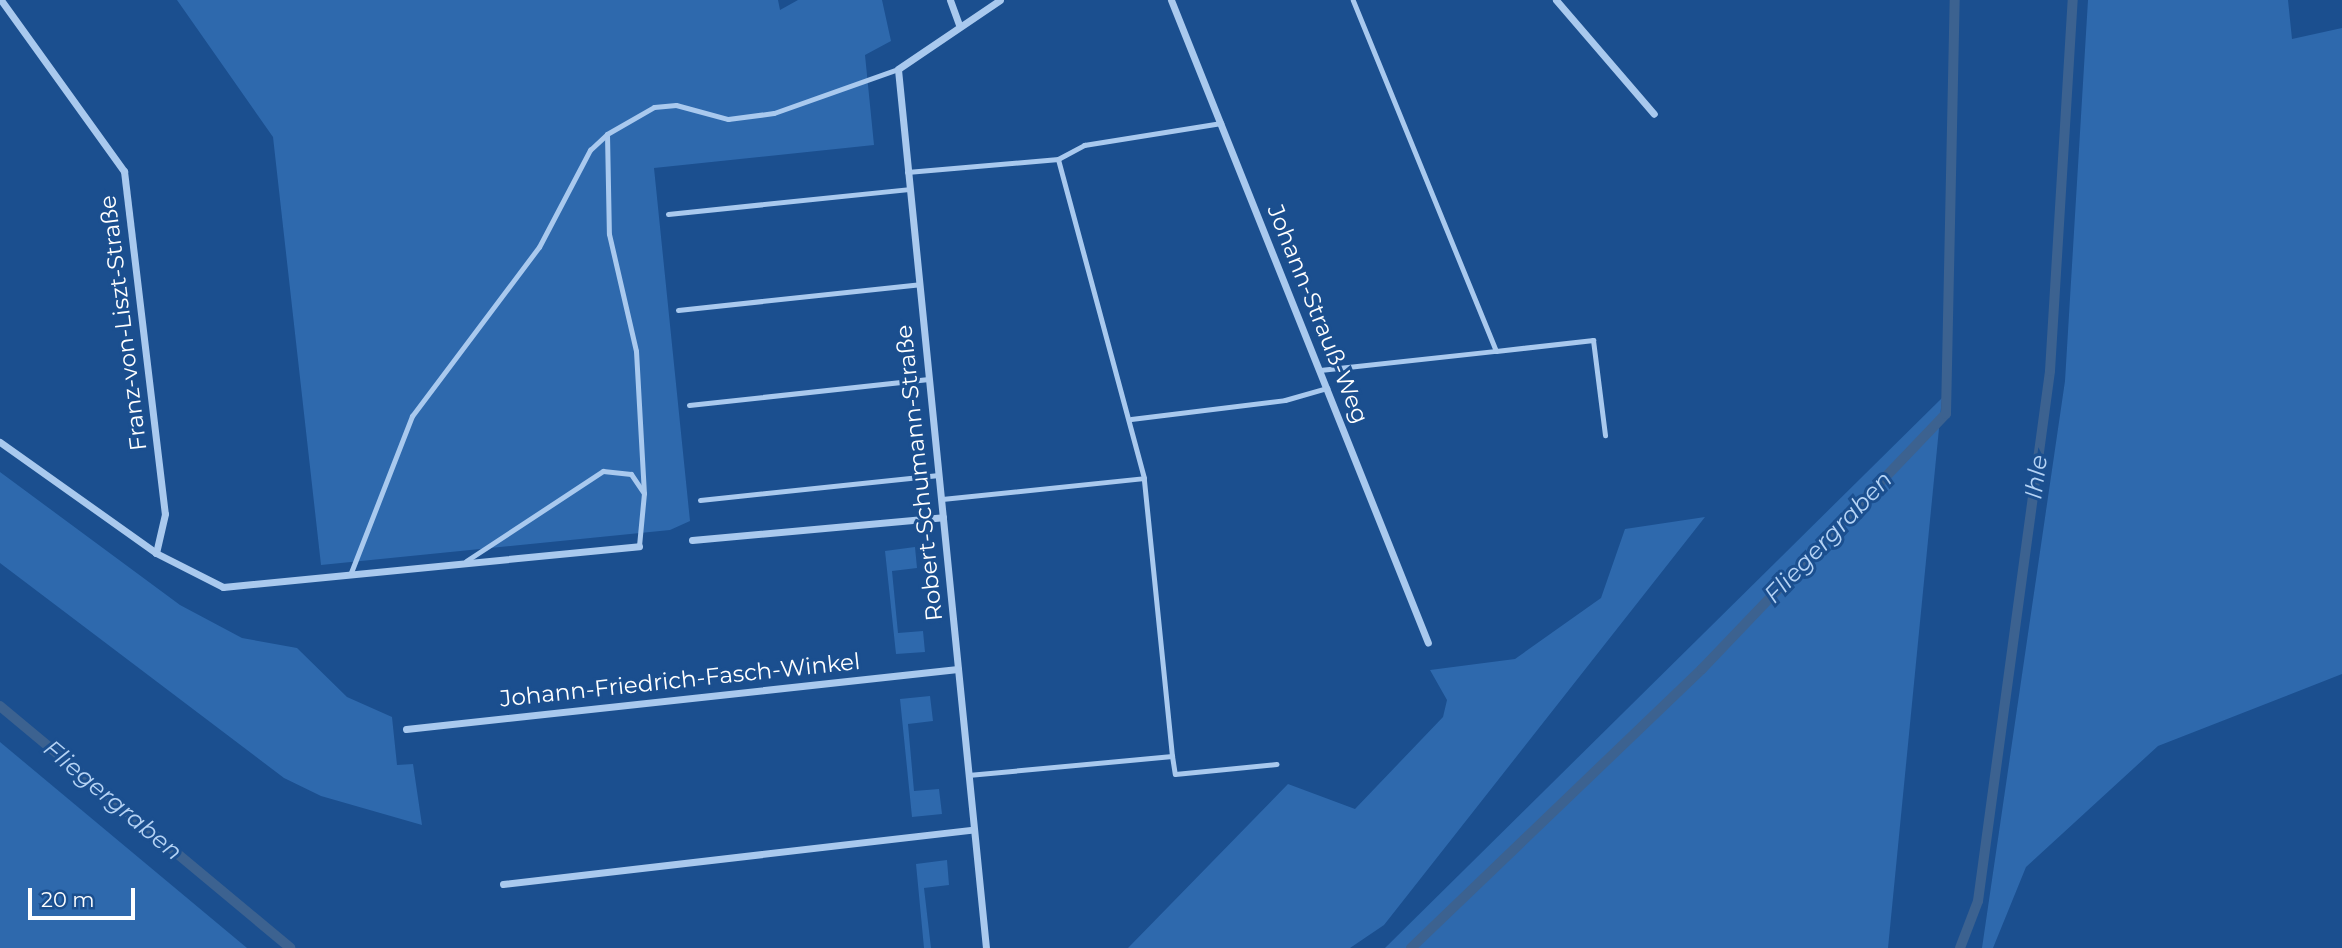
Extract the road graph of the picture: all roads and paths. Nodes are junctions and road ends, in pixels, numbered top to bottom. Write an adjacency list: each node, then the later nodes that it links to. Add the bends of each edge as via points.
1 (1, 0): 34 (street, Franz-von-Liszt-Straße, via 124,171 165,514)
2 (950, 0): 7 (street)
3 (1000, 0): 7 (street)
4 (1171, 0): 10 (street, Johann-Strauß-Weg)
5 (1353, 0): 18 (lane)
6 (1556, 0): 9 (street)
7 (959, 26): 8 (street)
8 (898, 69): 11 (lane, via 774,113 729,119 676,105 654,107); 13 (street, Robert-Schumann-Straße)
9 (1654, 114)
10 (1221, 123): 12 (lane, via 1084,145); 19 (street, Johann-Strauß-Weg)
11 (607, 134): 28 (lane, via 610,234 636,351); 36 (lane, via 590,150 539,247 422,398 396,447)
12 (1058, 159): 13 (lane); 23 (lane)
13 (907, 172): 14 (street, Robert-Schumann-Straße)
14 (909, 189): 15 (lane); 16 (street, Robert-Schumann-Straße)
15 (668, 214)
16 (920, 284): 17 (lane); 20 (street, Robert-Schumann-Straße)
17 (678, 310)
18 (1496, 351): 19 (lane); 24 (lane, via 1593,341)
19 (1320, 370): 21 (street, Johann-Strauß-Weg)
20 (929, 379): 22 (lane); 26 (street, Robert-Schumann-Straße)
21 (1327, 388): 23 (lane, via 1285,400); 37 (street, Johann-Strauß-Weg)
22 (689, 405)
23 (1131, 419): 27 (lane)
24 (1605, 435)
25 (0, 442): 34 (street)
26 (939, 475): 29 (street, Robert-Schumann-Straße); 30 (lane)
27 (1144, 478): 29 (lane); 40 (lane)
28 (644, 492): 33 (lane); 35 (lane, via 631,474 593,475)
29 (942, 499): 31 (street, Robert-Schumann-Straße)
30 (699, 500)
31 (943, 517): 32 (street); 38 (street, Robert-Schumann-Straße)
32 (692, 540)
33 (639, 545): 35 (street)
34 (156, 553): 36 (street, via 223,587)
35 (463, 564): 36 (street)
36 (350, 575)
37 (1428, 643)
38 (958, 669): 39 (street, Johann-Friedrich-Fasch-Winkel); 42 (street, Robert-Schumann-Straße)
39 (406, 729)
40 (1172, 756): 41 (lane, via 1175,774); 42 (lane)
41 (1277, 764)
42 (968, 775): 43 (street, Robert-Schumann-Straße)
43 (974, 830): 44 (street); 45 (street, Robert-Schumann-Straße)
44 (503, 884)
45 (986, 948)

